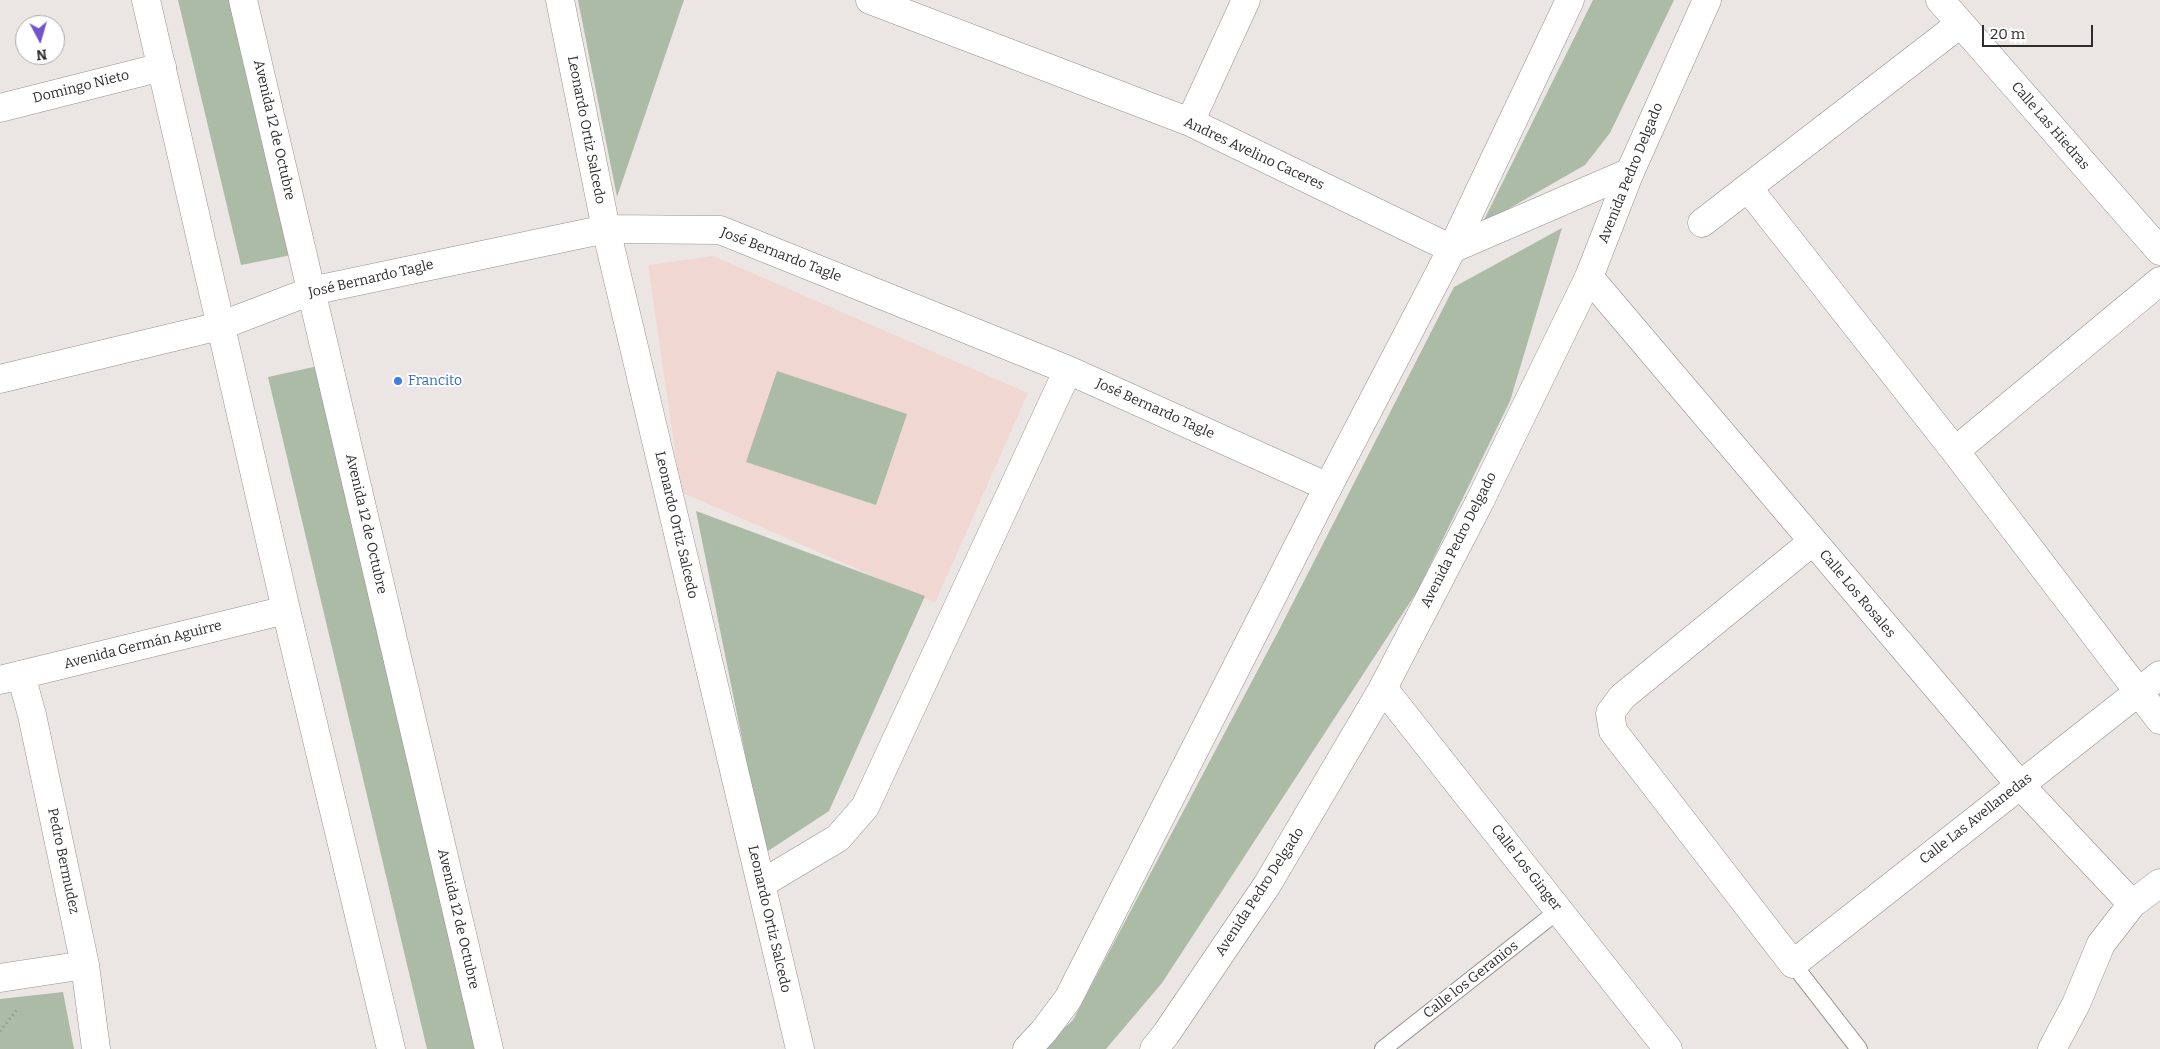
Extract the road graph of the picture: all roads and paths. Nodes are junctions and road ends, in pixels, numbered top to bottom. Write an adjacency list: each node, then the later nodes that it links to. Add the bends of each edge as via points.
1 (146, 0): 10 (street)
2 (243, 0): 21 (street, Avenida 12 de Octubre)
3 (560, 0): 16 (street, Leonardo Ortiz Salcedo)
4 (870, 0): 12 (street, Andres Avelino Caceres)
5 (1246, 0): 12 (street)
6 (1570, 0): 17 (street)
7 (1707, 0): 13 (street, Avenida Pedro Delgado)
8 (1940, 0): 9 (street, Calle Las Hiedras)
9 (1960, 24): 14 (street); 18 (street, Calle Las Hiedras)
10 (162, 67): 11 (street, Domingo Nieto); 22 (street)
11 (0, 108)
12 (1190, 122): 17 (street, Andres Avelino Caceres)
13 (1630, 172): 17 (street); 19 (street, Avenida Pedro Delgado)
14 (1748, 188): 15 (street); 25 (street)
15 (1702, 223)
16 (606, 229): 21 (street, José Bernardo Tagle); 23 (street, José Bernardo Tagle, via 720,230); 36 (street, Leonardo Ortiz Salcedo)
17 (1452, 249): 26 (street)
18 (2160, 251)
19 (1589, 277): 27 (street, Calle Los Rosales); 31 (street, Avenida Pedro Delgado, via 1479,503)
20 (2160, 281): 25 (street)
21 (311, 291): 22 (street, José Bernardo Tagle); 46 (street, Avenida 12 de Octubre)
22 (220, 326): 24 (street, José Bernardo Tagle); 28 (street)
23 (1068, 370): 26 (street, José Bernardo Tagle); 36 (street, via 864,807 838,838)
24 (0, 378)
25 (1955, 451): 32 (street)
26 (1328, 487): 48 (street, via 1068,999)
27 (1812, 542): 34 (street, Calle Los Rosales); 39 (street, via 1622,696 1610,713 1613,731)
28 (286, 610): 30 (street, Avenida Germán Aguirre); 45 (street)
29 (2160, 675): 32 (street, Calle Las Avellanedas)
30 (10, 678): 40 (street, Pedro Bermudez, via 32,715)
31 (1383, 688): 38 (street, Calle Los Ginger); 49 (street, Avenida Pedro Delgado, via 1267,885)
32 (2138, 692): 33 (street); 34 (street, Calle Las Avellanedas)
33 (2160, 720)
34 (2020, 785): 37 (street, Calle Los Rosales); 39 (street, Calle Las Avellanedas)
35 (2160, 883): 37 (street)
36 (761, 884): 47 (street, Leonardo Ortiz Salcedo)
37 (2132, 904): 53 (street, via 2100,944 2076,1004)
38 (1559, 910): 50 (lane, Calle los Geranios); 51 (street, Calle Los Ginger)
39 (1793, 964): 52 (lane)
40 (85, 965): 41 (street); 44 (street, Pedro Bermudez)
41 (0, 978)
42 (14, 1007): 43 (path, via 20,1006)
43 (0, 1031)
44 (96, 1049)
45 (391, 1049)
46 (489, 1049)
47 (800, 1049)
48 (1027, 1049)
49 (1154, 1049)
50 (1383, 1049)
51 (1668, 1049)
52 (1859, 1049)
53 (2052, 1049)

